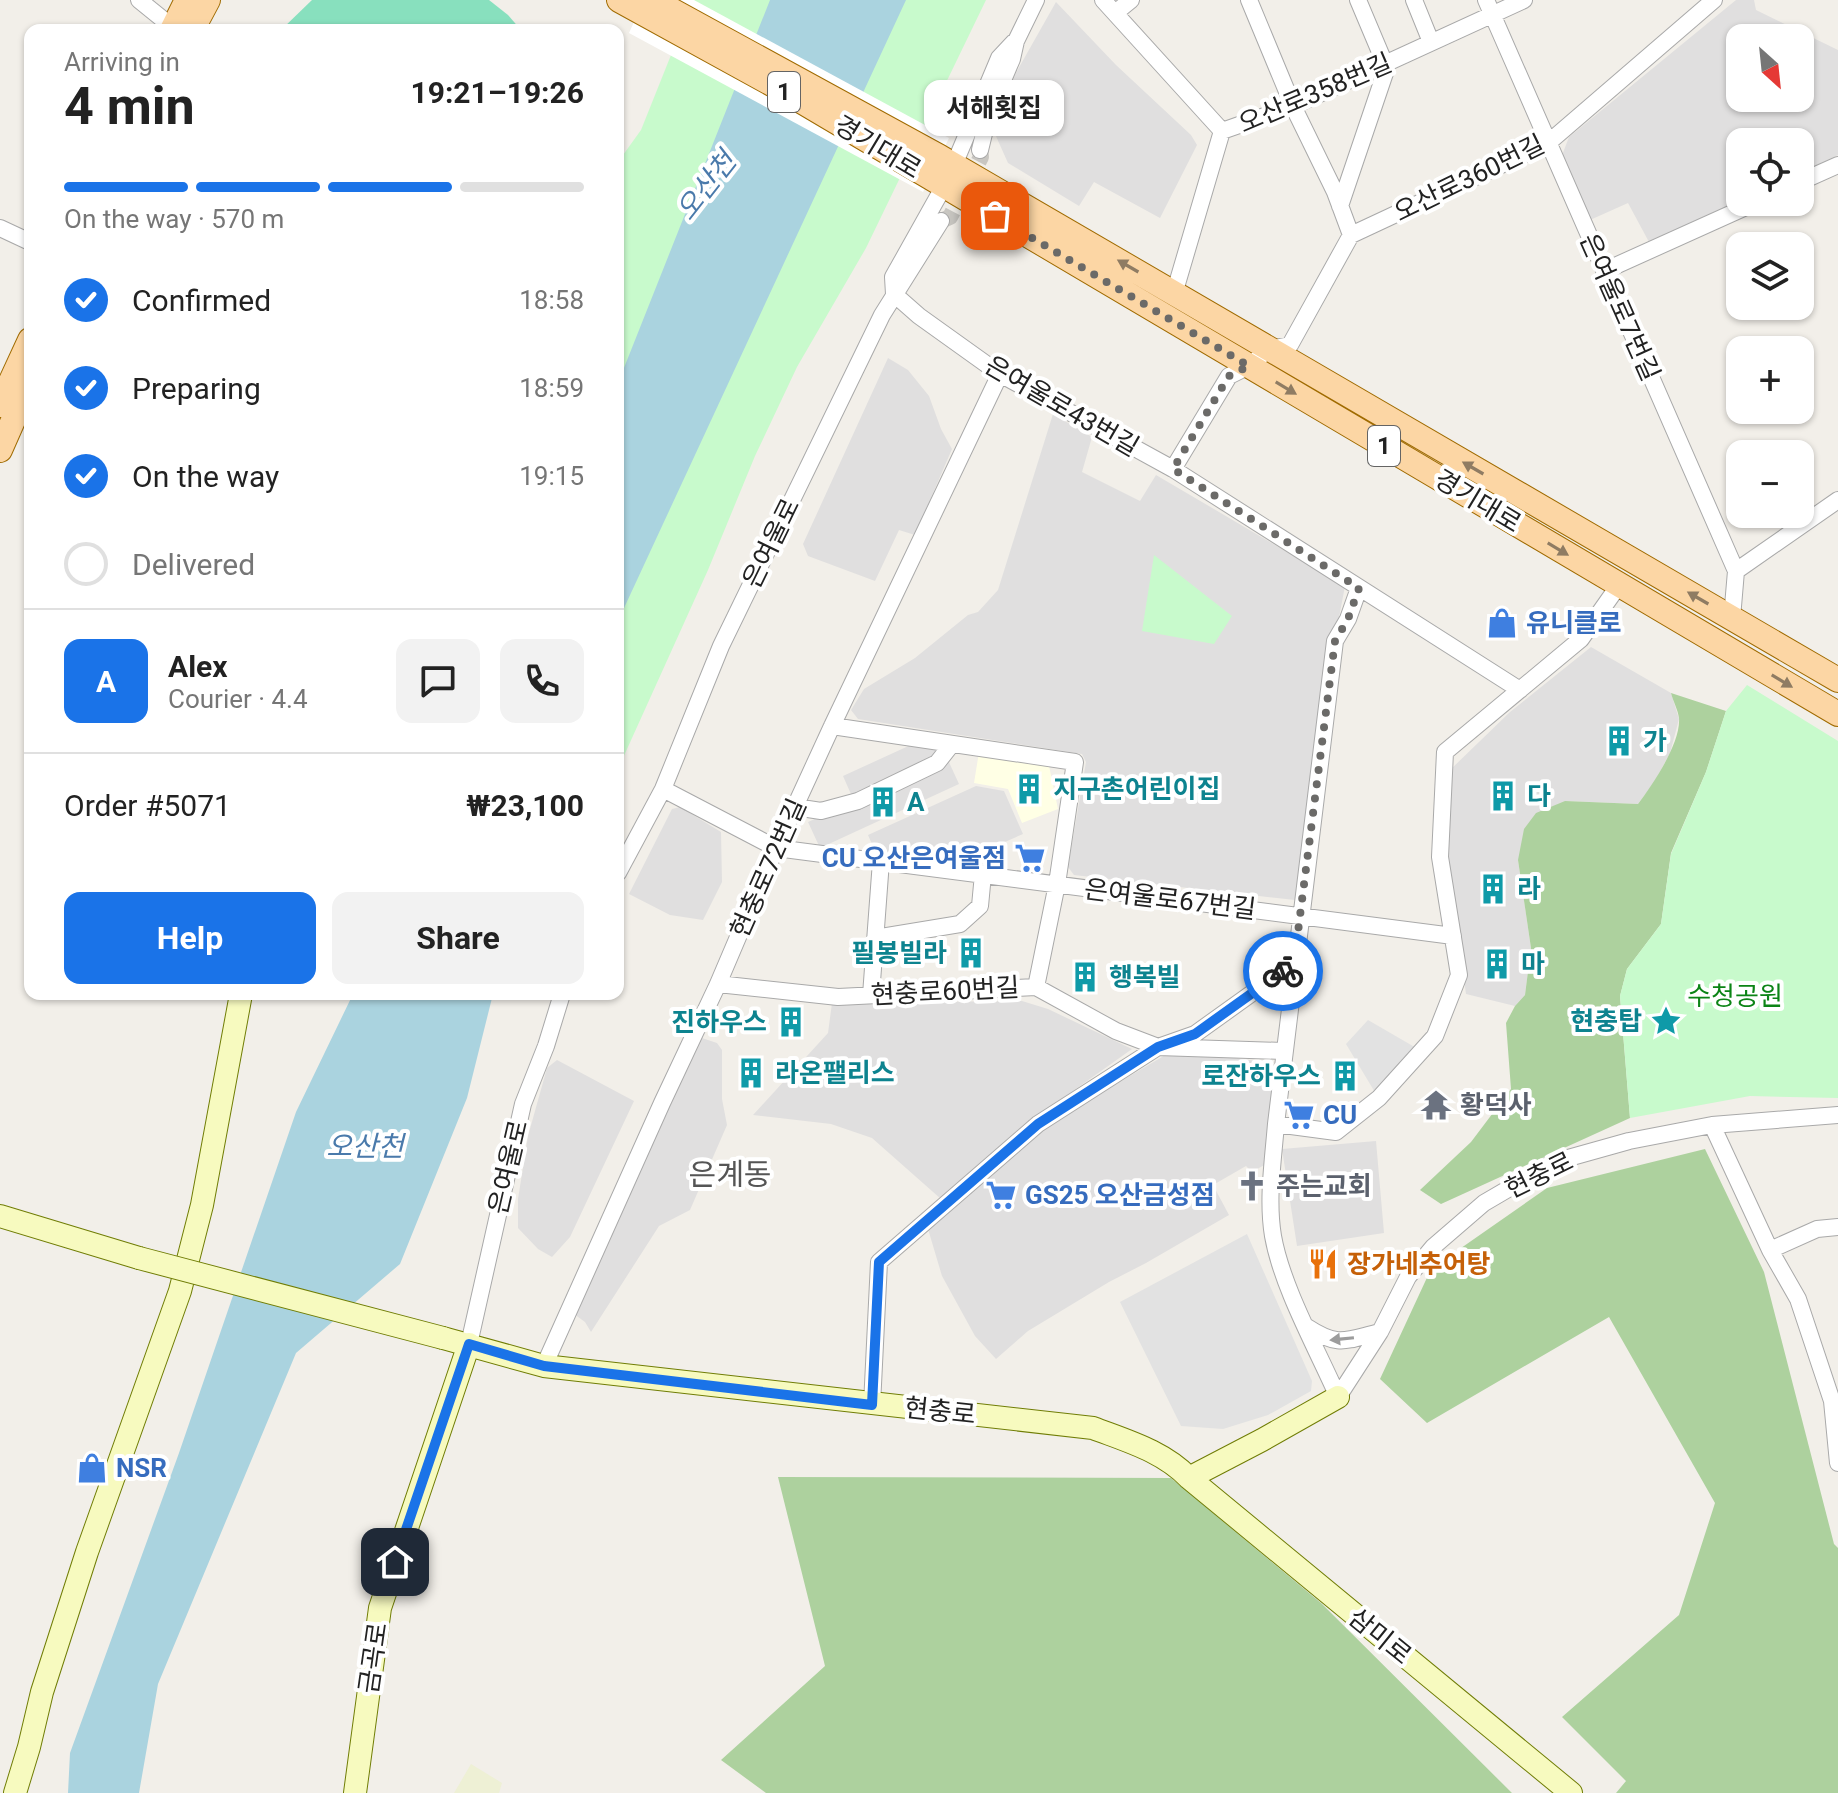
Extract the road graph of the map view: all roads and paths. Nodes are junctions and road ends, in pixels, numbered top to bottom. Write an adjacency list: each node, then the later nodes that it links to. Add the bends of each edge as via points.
1 (139, 0): 14 (street)
2 (187, 0): 15 (main road)
3 (208, 0): 16 (main road)
4 (1036, 0): 17 (street)
5 (1131, 0): 12 (street)
6 (1249, 0): 20 (street)
7 (1358, 0): 19 (street)
8 (1414, 0): 18 (street)
9 (1524, 0): 13 (street, 오산로358번길)
10 (1714, 0): 22 (street, 오산로360번길)
11 (636, 4): 25 (main road, 경기대로 / 1)
12 (1109, 6): 21 (street, 오산로358번길)
13 (1489, 8): 18 (street, 오산로358번길); 22 (street, 은여울로7번길)
14 (170, 24)
15 (180, 24)
16 (184, 24)
17 (1016, 41): 23 (street); 25 (street, via 999,58)
18 (1431, 42): 19 (street, 오산로358번길)
19 (1385, 64): 20 (street, 오산로358번길); 27 (street)
20 (1293, 106): 21 (street, 오산로358번길); 27 (street)
21 (1222, 131): 35 (street)
22 (1548, 143): 31 (street, 오산로360번길); 33 (street, 은여울로7번길)
23 (980, 150)
24 (1838, 165): 26 (street)
25 (942, 172): 34 (street, via 893,277); 35 (main road, 경기대로 / 1, one-way to 25); 38 (main road, 경기대로 / 1)
26 (1814, 176)
27 (1340, 206): 31 (street)
28 (1726, 216): 33 (street)
29 (941, 221): 34 (street, 은여울로)
30 (0, 228): 32 (street)
31 (1351, 235): 36 (street, via 1290,345)
32 (24, 239)
33 (1604, 271): 45 (street, 은여울로7번길)
34 (894, 294): 39 (street, 은여울로43번길); 54 (street, 은여울로, via 721,646)
35 (1174, 294): 36 (main road, 경기대로 / 1)
36 (1269, 349): 38 (street); 48 (main road, 경기대로 / 1, one-way to 36)
37 (24, 353): 41 (main road)
38 (1249, 366): 43 (street, via 1229,376); 46 (main road, 경기대로 / 1, one-way to 46)
39 (1000, 374): 43 (street, 은여울로43번길); 52 (street, 현충로72번길)
40 (24, 396): 42 (main road)
41 (0, 405)
42 (0, 450)
43 (1173, 469): 47 (street, 은여울로43번길)
44 (1838, 500): 45 (street)
45 (1736, 571): 48 (street, 은여울로7번길)
46 (1619, 585): 50 (street, via 1581,639); 51 (main road, 경기대로 / 1, one-way to 51)
47 (1359, 588): 50 (street, 은여울로43번길); 61 (street, via 1335,641)
48 (1732, 618): 49 (main road, 경기대로 / 1)
49 (1838, 680)
50 (1520, 690): 62 (street, via 1445,752 1440,857)
51 (1838, 714)
52 (832, 726): 53 (street); 55 (street, 현충로72번길)
53 (952, 744): 55 (street, via 937,763 858,801 821,811); 60 (street, via 1075,762)
54 (663, 789): 56 (street, 은여울로67번길); 58 (street, 은여울로)
55 (795, 807): 56 (street, 현충로72번길)
56 (776, 848): 57 (street, 은여울로67번길); 65 (street, 현충로72번길)
57 (881, 861): 59 (street, 은여울로67번길); 63 (street)
58 (624, 862)
59 (983, 874): 60 (street, 은여울로67번길); 63 (street, via 980,906 960,924)
60 (1057, 884): 61 (street, 은여울로67번길); 66 (street)
61 (1300, 916): 62 (street, 은여울로67번길); 64 (street)
62 (1453, 936): 73 (street, via 1459,975 1435,1036 1379,1098 1336,1132)
63 (875, 938): 67 (street)
64 (1294, 963): 70 (street, via 1195,1034); 71 (street)
65 (718, 984): 67 (street, 현충로60번길, via 838,997); 81 (street, 현충로72번길)
66 (1036, 987): 67 (street, 현충로60번길); 70 (street, 현충로60번길, via 1116,1031)
67 (871, 995)
68 (240, 1000): 87 (street, via 202,1205 180,1291 87,1552)
69 (560, 1000): 80 (street, 은여울로, via 523,1104)
70 (1158, 1047): 71 (street, 현충로60번길); 84 (street, via 1038,1124 879,1262)
71 (1283, 1051): 73 (street)
72 (1838, 1115): 74 (street, 현충로)
73 (1276, 1124): 78 (street, via 1273,1236)
74 (1712, 1125): 77 (street); 79 (street, 현충로, via 1554,1162 1484,1203 1433,1247 1408,1277)
75 (0, 1216): 80 (street, 현충로, bridge)
76 (1838, 1227): 77 (street, via 1817,1229)
77 (1770, 1250): 83 (street, via 1798,1299)
78 (1307, 1327): 79 (street, one-way to 78, via 1328,1340); 82 (street)
79 (1380, 1332): 82 (street, 현충로)
80 (469, 1344): 81 (street, 현충로); 88 (street, 금곡로, via 383,1598)
81 (544, 1366): 84 (street, 현충로)
82 (1338, 1397): 86 (street)
83 (1835, 1400): 85 (street)
84 (872, 1405): 86 (street, 현충로, via 1093,1428 1143,1447)
85 (1838, 1463)
86 (1189, 1478): 89 (street, 삼미로)
87 (15, 1793)
88 (355, 1793)
89 (1571, 1793)

